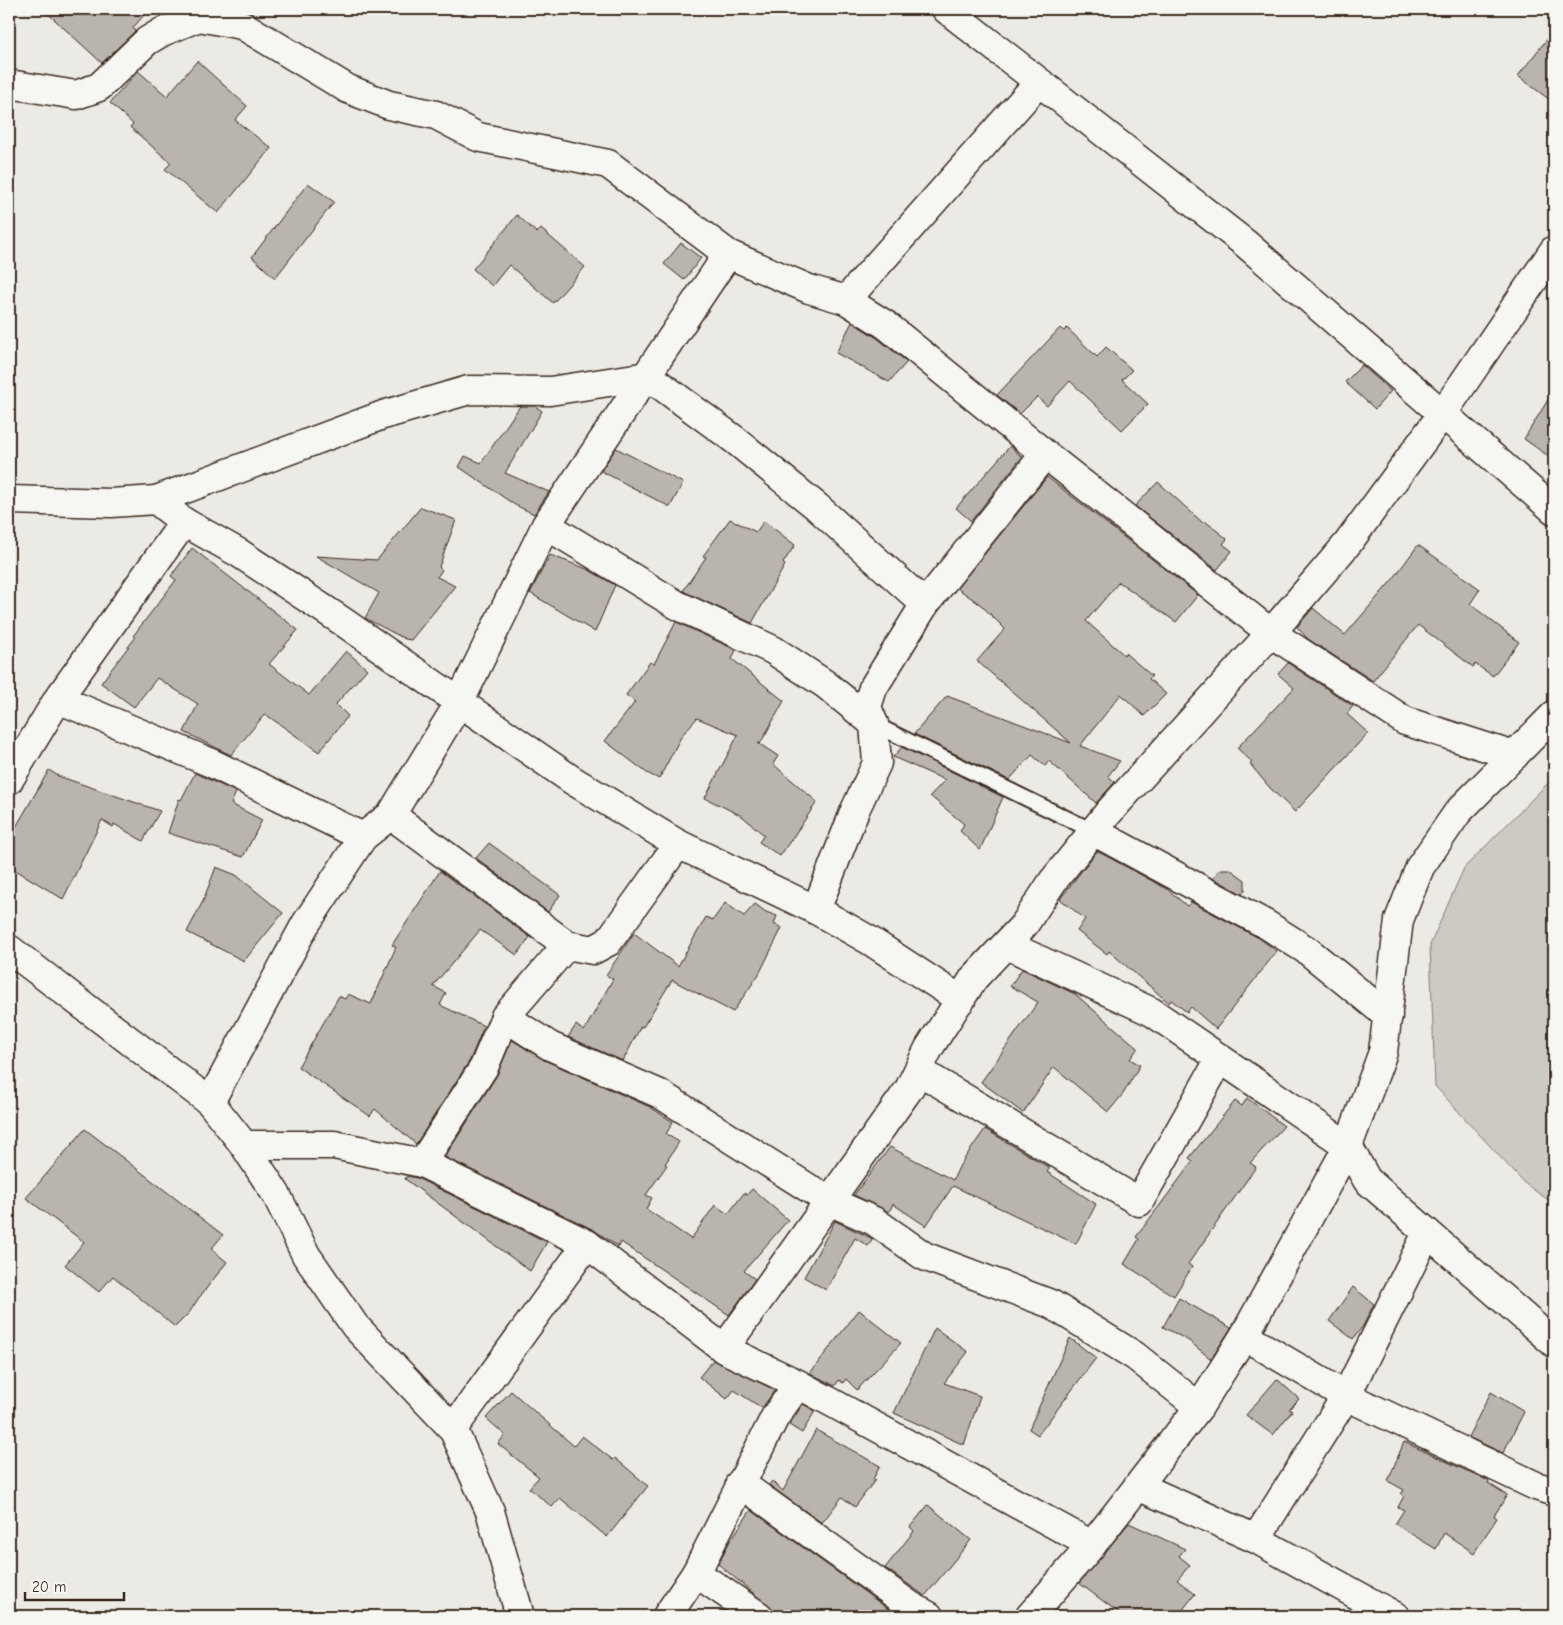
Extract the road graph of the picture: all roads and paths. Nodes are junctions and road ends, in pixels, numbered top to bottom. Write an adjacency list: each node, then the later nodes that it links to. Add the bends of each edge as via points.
1 (946, 9): 2 (street)
2 (1039, 82): 6 (street); 8 (street, via 1246,244)
3 (9, 84): 5 (street, via 76,95 99,87 147,41 162,32 199,17 242,25 348,89 388,105 436,115 478,137 608,164)
4 (1554, 250): 8 (street)
5 (728, 254): 6 (street, via 809,289); 7 (street)
6 (846, 300): 9 (street, via 886,325)
7 (648, 376): 11 (street, via 550,391 468,390 383,415); 14 (street); 15 (street, via 735,440 816,506)
8 (1443, 413): 12 (street); 16 (street, via 1348,543)
9 (1045, 454): 15 (street); 16 (street)
10 (9, 500): 11 (street, via 111,503)
11 (156, 500): 13 (street)
12 (1554, 510)
13 (184, 522): 17 (street); 18 (street, via 255,564)
14 (546, 524): 18 (street); 20 (street, via 677,605 774,650 825,684)
15 (925, 604): 20 (street, via 873,688 867,707)
16 (1271, 633): 21 (street, via 1405,721); 24 (street)
17 (58, 699): 22 (street); 25 (street, via 209,762)
18 (460, 703): 23 (street); 26 (street, via 572,780)
19 (1554, 715): 21 (street)
20 (874, 724): 24 (lane); 27 (street, via 877,763)
21 (1514, 756): 32 (street, via 1458,812 1420,867 1399,920)
22 (9, 780)
23 (390, 815): 25 (street); 29 (street)
24 (1093, 831): 28 (street); 32 (street, via 1267,925 1308,951)
25 (363, 837): 36 (street, via 305,925)
26 (678, 844): 27 (street); 29 (street, via 608,942 593,950)
27 (816, 910): 31 (street)
28 (1007, 945): 31 (street, via 974,978); 34 (street, via 1152,1012)
29 (567, 946): 33 (street)
30 (9, 949): 36 (street)
31 (961, 1000): 35 (street, via 929,1048)
32 (1388, 1016): 38 (street, via 1383,1052)
33 (505, 1017): 39 (street, via 484,1067); 40 (street, via 550,1046 660,1094)
34 (1220, 1058): 35 (street, via 1139,1202); 38 (street)
35 (919, 1071): 40 (street)
36 (210, 1102): 37 (street)
37 (244, 1145): 39 (street, via 334,1145); 49 (street, via 276,1194 306,1255 355,1326)
38 (1348, 1146): 41 (street, via 1367,1180); 43 (street)
39 (422, 1163): 42 (street)
40 (829, 1201): 45 (street); 48 (street, via 874,1221 924,1256 1051,1304 1135,1356)
41 (1427, 1232): 44 (street); 47 (street)
42 (587, 1244): 45 (street); 49 (street)
43 (1244, 1336): 47 (street); 48 (street)
44 (1554, 1343)
45 (724, 1349): 46 (street)
46 (798, 1384): 50 (street, via 775,1417); 54 (street)
47 (1346, 1396): 52 (street); 53 (street)
48 (1199, 1406): 51 (street)
49 (453, 1429): 56 (street, via 490,1511)
50 (740, 1483): 55 (street); 59 (street)
51 (1138, 1486): 53 (street); 54 (street)
52 (1554, 1492)
53 (1256, 1538): 61 (street)
54 (1092, 1545): 60 (street)
55 (696, 1573): 57 (street); 58 (street)
56 (520, 1616)
57 (667, 1616)
58 (759, 1616)
59 (929, 1616)
60 (1030, 1616)
61 (1395, 1616)

